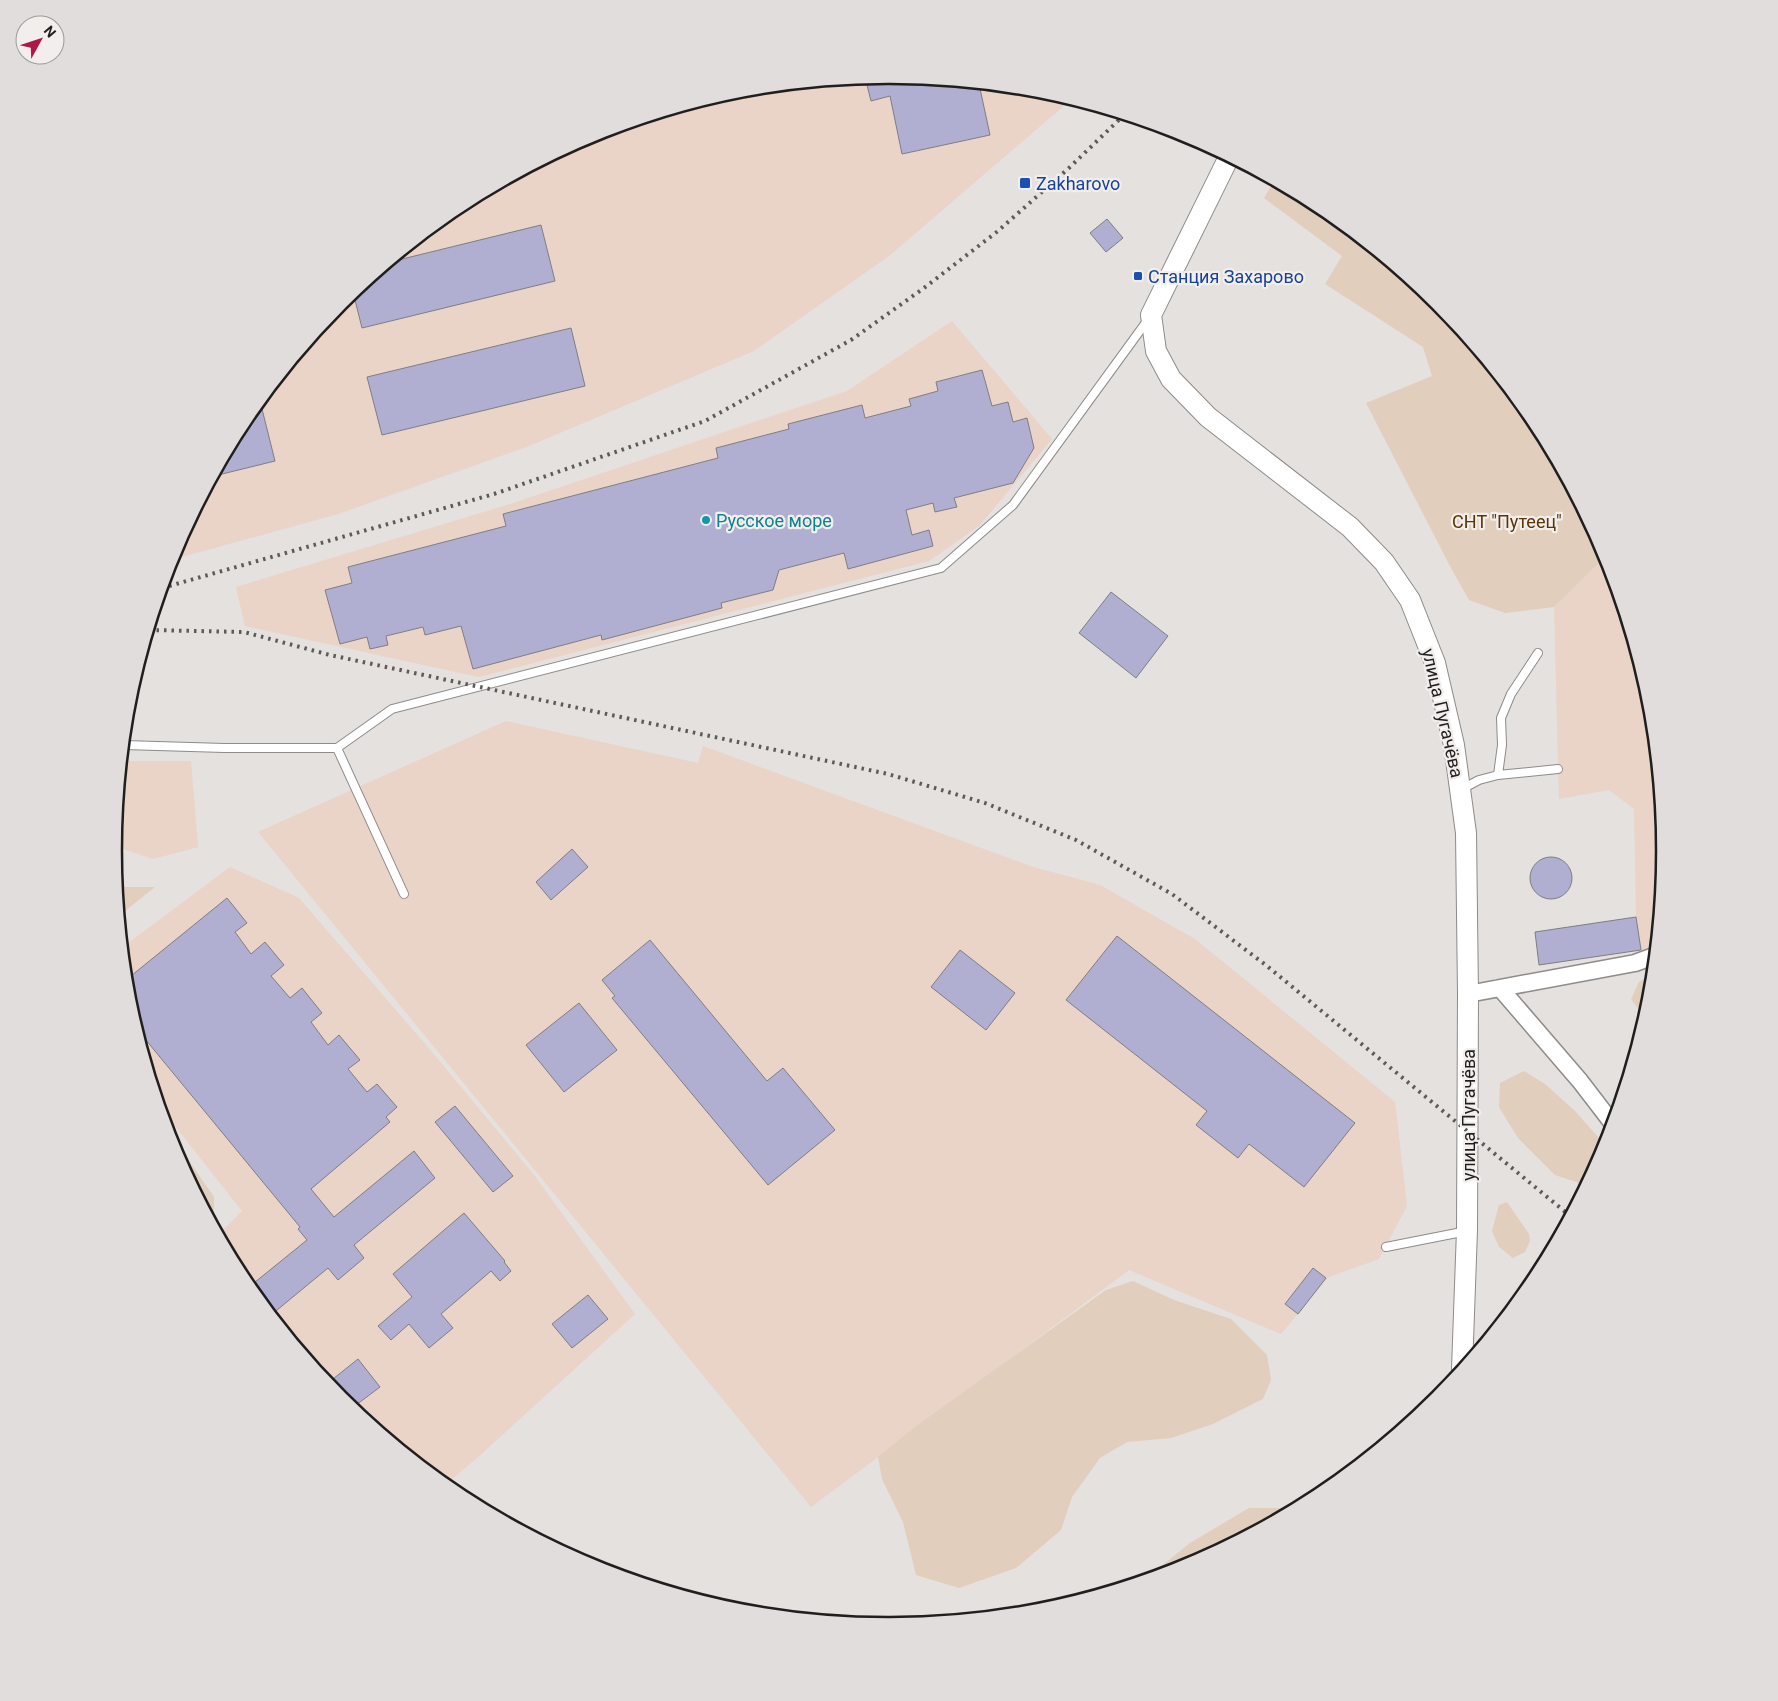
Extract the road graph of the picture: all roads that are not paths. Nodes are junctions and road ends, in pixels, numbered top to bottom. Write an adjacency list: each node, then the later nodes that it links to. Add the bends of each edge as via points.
1 (1226, 162): 2 (street)
2 (1152, 315): 5 (lane, via 1013,505 941,568 392,709); 8 (street, улица Пугачёва, via 1156,351 1171,379 1208,417 1350,527 1384,562 1410,600 1435,663 1454,745)
3 (1538, 653): 7 (lane, via 1511,694 1501,718)
4 (130, 745): 5 (lane)
5 (337, 748): 9 (lane)
6 (1558, 768): 7 (lane)
7 (1498, 775): 8 (lane)
8 (1460, 790): 12 (street, улица Пугачёва, via 1466,833)
9 (404, 894)
10 (1648, 958): 11 (street)
11 (1500, 988): 12 (street); 13 (street)
12 (1468, 994): 14 (street, улица Пугачёва)
13 (1607, 1117)
14 (1468, 1230): 15 (lane); 16 (street, улица Пугачёва)
15 (1386, 1246)
16 (1462, 1359)

